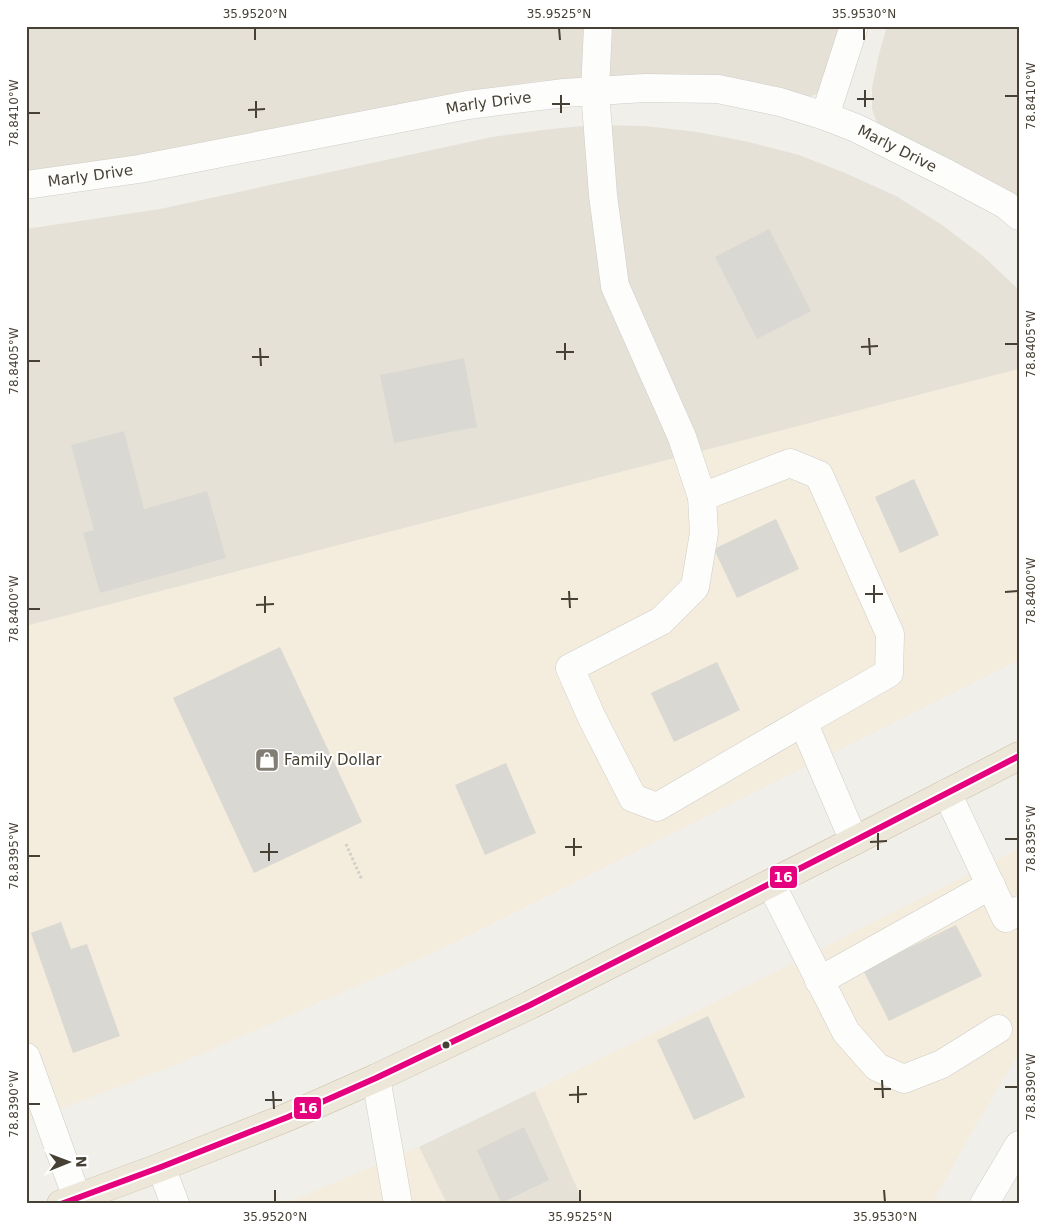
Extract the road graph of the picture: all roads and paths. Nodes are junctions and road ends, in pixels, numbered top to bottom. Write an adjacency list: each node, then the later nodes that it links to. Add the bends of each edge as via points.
1 (598, 26): 3 (street)
2 (854, 26): 4 (street)
3 (595, 91): 4 (street, Marly Drive, via 718,89 780,102); 5 (street, Marly Drive, via 468,105 138,169); 7 (street, via 603,196 615,286 682,437)
4 (825, 116): 6 (street, Marly Drive, via 946,173 1006,205)
5 (26, 185)
6 (1019, 216)
7 (702, 497): 8 (street, via 790,463 819,475 890,634 889,673); 8 (street, via 704,533 695,587 661,621 570,668 592,718 633,798 657,807)
8 (803, 722): 11 (street)
9 (1019, 756): 10 (highway)
10 (947, 793): 11 (highway); 15 (street)
11 (854, 842): 14 (highway)
12 (346, 844): 13 (path)
13 (362, 880)
14 (770, 884): 17 (street); 20 (highway, via 530,1005)
15 (990, 885): 16 (street, via 1006,918); 17 (street)
16 (1019, 910)
17 (819, 981): 18 (street, via 846,1032 877,1067 904,1079 942,1064)
18 (998, 1029)
19 (26, 1058): 23 (street)
20 (376, 1078): 22 (highway); 25 (street)
21 (1018, 1147): 26 (street)
22 (161, 1167): 23 (highway); 24 (street)
23 (69, 1201)
24 (175, 1204)
25 (398, 1204)
26 (984, 1204)

